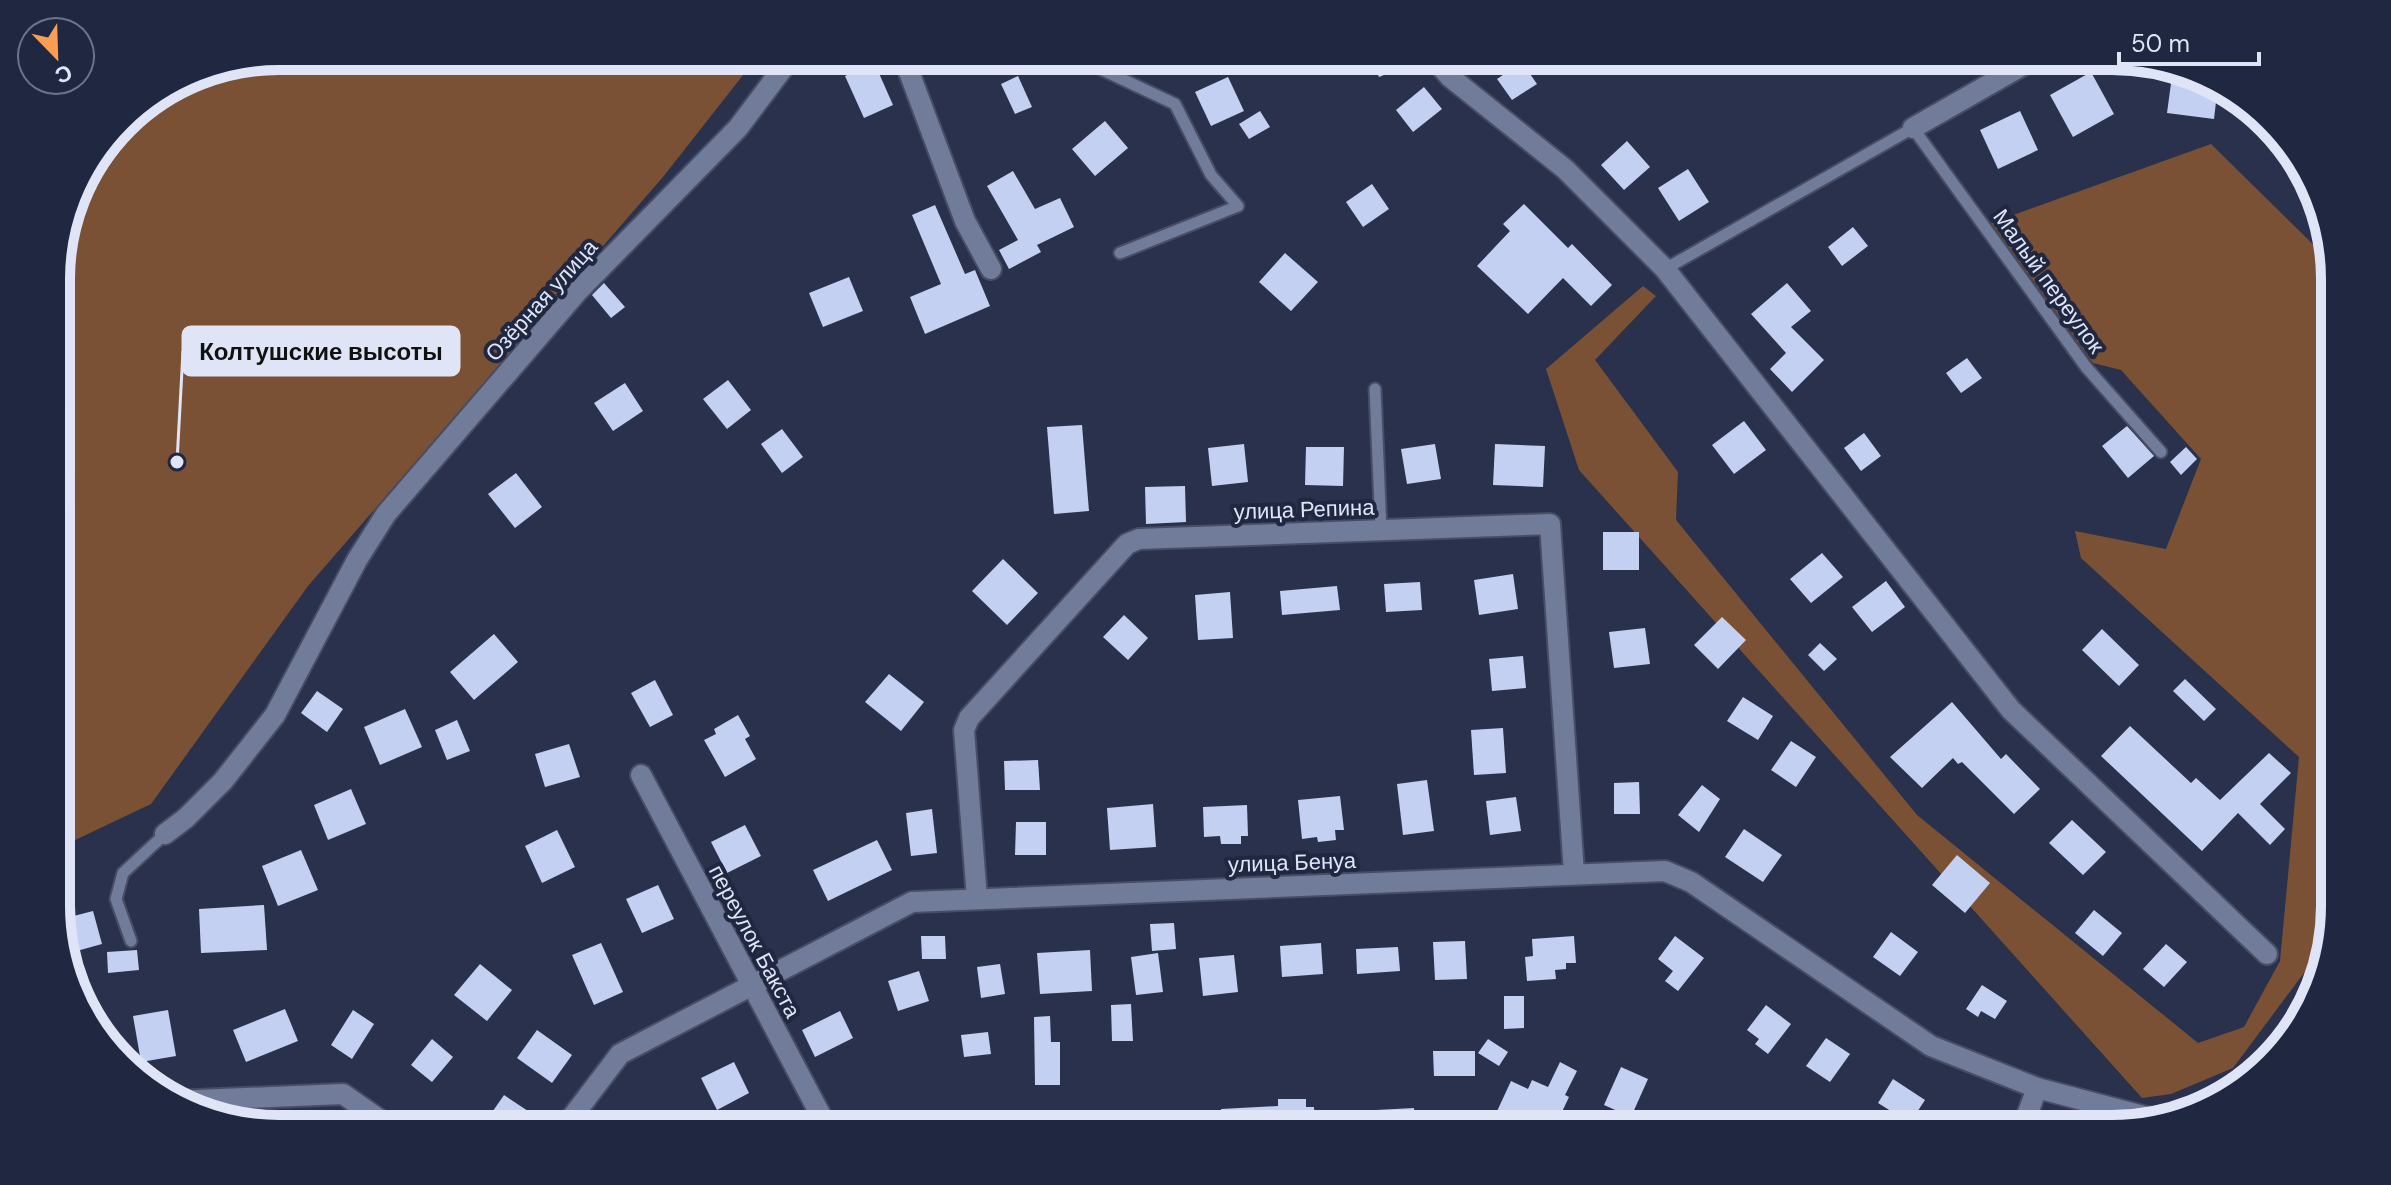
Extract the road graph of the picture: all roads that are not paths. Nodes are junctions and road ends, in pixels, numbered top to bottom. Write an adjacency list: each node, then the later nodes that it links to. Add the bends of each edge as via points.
1 (782, 70): 14 (street, Озёрная улица, via 738,128 578,291 386,514 275,715 223,781)
2 (910, 70): 8 (street, via 965,221)
3 (1103, 70): 7 (lane, via 1175,104 1211,175 1238,206)
4 (1444, 70): 9 (street, via 1565,169)
5 (2015, 70): 6 (street)
6 (1913, 128): 9 (lane); 11 (lane, Малый переулок, via 2086,367)
7 (1120, 253)
8 (991, 269)
9 (1665, 269): 18 (street, via 2011,710)
10 (1375, 389): 12 (lane)
11 (2161, 452)
12 (1381, 530): 15 (street, улица Репина, via 1550,524); 16 (street, улица Репина, via 1139,539 1127,544 969,718 964,730)
13 (641, 775): 19 (street, переулок Бакста)
14 (165, 834): 17 (lane, via 123,873 116,899)
15 (1574, 873): 16 (street, улица Бенуа); 20 (street, улица Бенуа, via 1665,871 1691,882 1931,1046)
16 (977, 899): 19 (street, улица Бенуа, via 912,902)
17 (131, 941)
18 (2267, 954)
19 (751, 987): 24 (street, улица Бенуа, via 620,1054); 25 (street, переулок Бакста)
20 (2037, 1088): 22 (street, улица Бенуа); 26 (street)
21 (202, 1100): 23 (street, via 343,1094)
22 (2135, 1114)
23 (373, 1115)
24 (574, 1115)
25 (820, 1115)
26 (2027, 1115)

